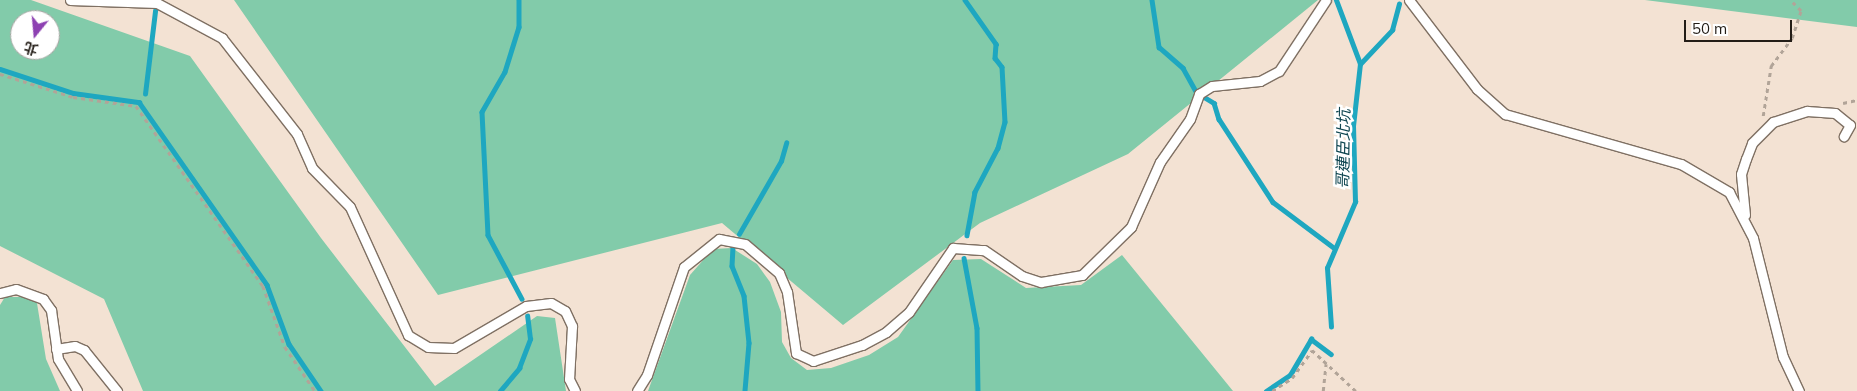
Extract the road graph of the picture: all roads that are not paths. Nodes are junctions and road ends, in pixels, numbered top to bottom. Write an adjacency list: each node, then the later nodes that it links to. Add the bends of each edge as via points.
1 (70, 0): 10 (lane, via 157,3 222,38 297,134 312,168 350,207 408,335 428,348 454,348 484,335 521,308 551,303 566,311 572,326 570,379)
2 (1326, 0): 11 (lane, via 1291,60 1276,74 1256,82 1212,86 1199,94 1190,119 1160,162 1131,227 1082,275 1041,282 1022,276 984,250 953,248 909,312 886,332 862,346 813,361 796,353 787,292 779,274 745,244 719,239 684,268 647,375)
3 (1409, 0): 5 (lane, via 1481,94 1505,114 1681,164 1729,192)
4 (1844, 136): 5 (lane, via 1850,125 1834,113 1806,111 1773,122 1752,143 1741,174)
5 (1745, 215): 12 (lane, via 1783,357)
6 (0, 293): 7 (lane, via 16,289 43,299 51,310)
7 (56, 349): 8 (lane); 9 (lane, via 75,346 84,350)
8 (77, 391)
9 (117, 391)
10 (575, 391)
11 (637, 391)
12 (1799, 391)

